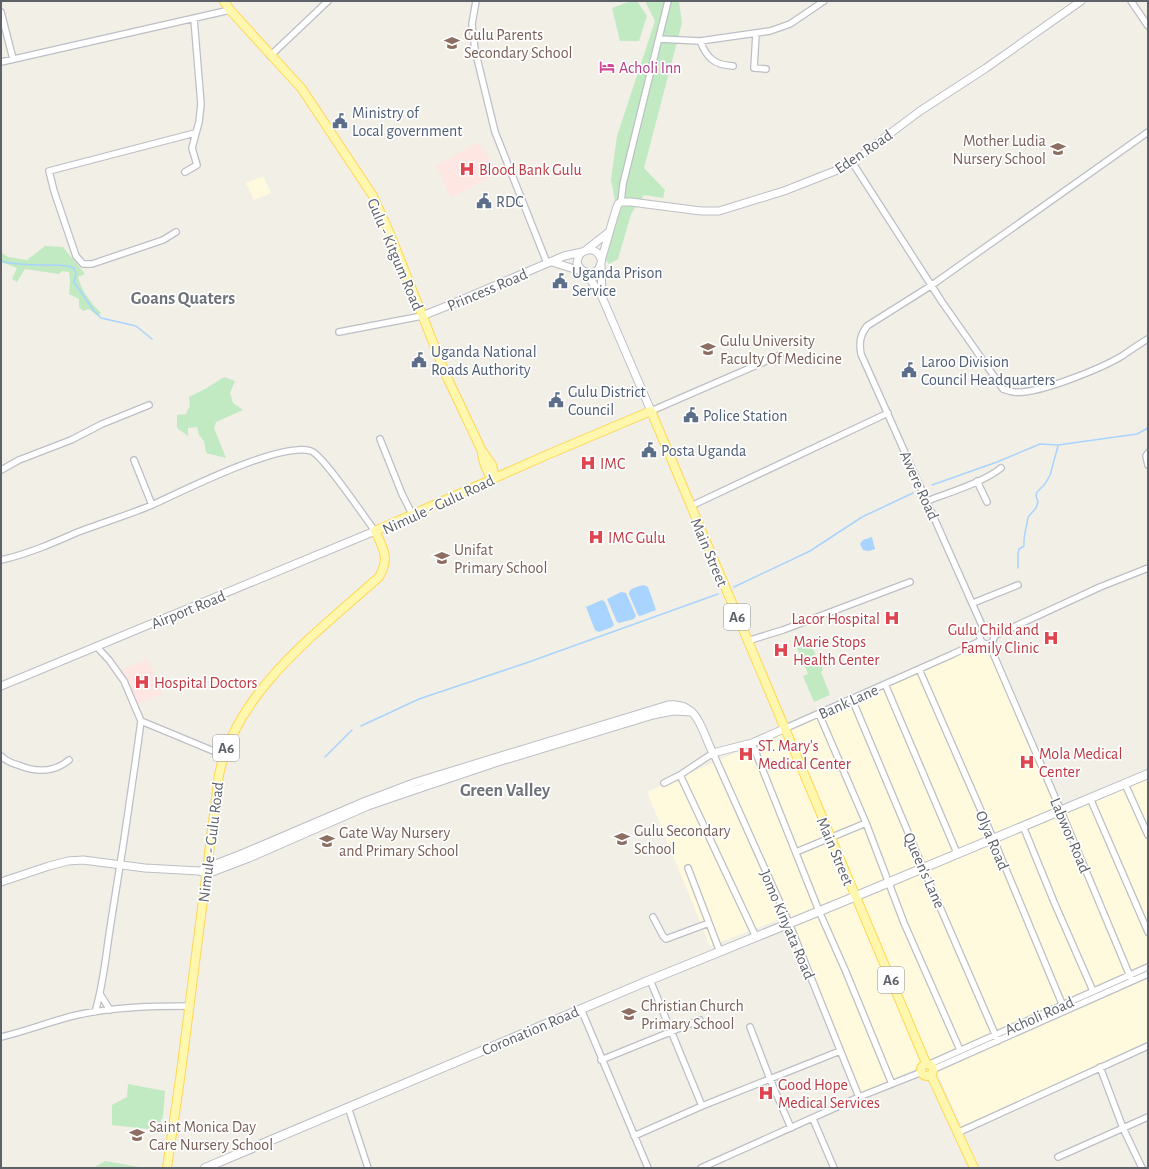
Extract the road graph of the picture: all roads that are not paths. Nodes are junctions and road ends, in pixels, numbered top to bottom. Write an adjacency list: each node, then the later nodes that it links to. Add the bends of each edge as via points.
1 (224, 1): 8 (main road, Gulu - Kitgum Road)
2 (328, 1): 15 (street)
3 (476, 1): 29 (street, via 472,24 475,50 495,132)
4 (668, 1): 13 (street)
5 (824, 1): 12 (street, via 790,24)
6 (1081, 1): 22 (street, Eden Road, via 920,111)
7 (1131, 1): 11 (street)
8 (230, 10): 10 (street); 15 (main road, Gulu - Kitgum Road)
9 (1, 12): 16 (street)
10 (194, 19): 16 (street); 21 (street, via 201,104)
11 (1148, 26)
12 (756, 34): 14 (street); 19 (street, via 754,68)
13 (659, 39): 14 (street); 24 (street, via 623,184)
14 (700, 41): 18 (street, via 712,60 722,65)
15 (270, 56): 33 (main road, Gulu - Kitgum Road, via 302,89 373,196)
16 (12, 59): 17 (street)
17 (1, 62)
18 (733, 66)
19 (766, 69)
20 (1148, 132): 31 (street)
21 (195, 133): 23 (street, via 192,148 196,165); 25 (street, via 49,171 76,256 84,264 92,264 163,240)
22 (852, 162): 24 (street, Eden Road, via 784,191 719,211); 31 (street)
23 (185, 172)
24 (621, 202): 26 (street, via 618,204)
25 (176, 232)
26 (609, 232): 27 (street); 28 (street)
27 (584, 251): 28 (street, via 596,251); 29 (street, Princess Road); 30 (street, via 579,255 577,263)
28 (601, 262): 30 (street, via 593,273); 32 (street)
29 (549, 263): 30 (street); 33 (street, Princess Road)
30 (584, 272): 32 (street)
31 (932, 285): 35 (street, via 1003,388 1008,391 1023,392 1068,379 1122,356); 39 (street, Awere Road, via 862,332 859,346 861,354)
32 (602, 297): 38 (street, Main Street)
33 (422, 316): 34 (street); 43 (main road, Gulu - Kitgum Road, via 446,375)
34 (339, 332)
35 (1148, 339)
36 (780, 355): 38 (street)
37 (150, 405): 46 (street)
38 (651, 411): 47 (main road, Nimule - Gulu Road); 54 (main road, Main Street / A6)
39 (888, 413): 51 (street, Awere Road); 54 (street)
40 (380, 439): 55 (street)
41 (1148, 453): 44 (street)
42 (134, 460): 53 (street)
43 (488, 464): 47 (main road); 48 (main road, Gulu - Kitgum Road); 50 (main road)
44 (1148, 465)
45 (1001, 468): 49 (street)
46 (1, 470)
47 (507, 473): 48 (main road, Nimule - Gulu Road)
48 (493, 479): 50 (main road, Nimule - Gulu Road)
49 (977, 481): 51 (street); 52 (street)
50 (479, 485): 55 (main road, Nimule - Gulu Road)
51 (927, 501): 61 (street, Awere Road)
52 (987, 502)
53 (152, 505): 56 (street, via 265,456 304,450 317,455); 57 (street, via 40,548)
54 (691, 506): 64 (main road, Main Street / A6)
55 (412, 514): 56 (main road, Nimule - Gulu Road)
56 (375, 531): 67 (street, Airport Road); 77 (main road, Nimule - Gulu Road / A6, via 385,556 385,564 379,577 272,677 234,729)
57 (1, 560)
58 (1148, 568): 63 (street, via 1100,587)
59 (910, 582): 64 (street)
60 (1018, 585): 61 (street)
61 (973, 603): 62 (street, Awere Road)
62 (984, 630): 63 (street, via 990,630); 65 (street)
63 (994, 636): 66 (street)
64 (747, 641): 74 (main road, Main Street / A6)
65 (980, 641): 66 (street); 68 (street, Bank Lane)
66 (989, 644): 85 (street, Labwor Road)
67 (96, 646): 70 (street, Airport Road); 73 (street, via 124,681)
68 (919, 669): 69 (street, Bank Lane); 90 (street, Olya Road)
69 (885, 684): 71 (street, Bank Lane); 92 (street)
70 (1, 686)
71 (852, 699): 72 (street, Bank Lane); 95 (street, Queen's Lane)
72 (819, 714): 74 (street, Bank Lane); 86 (street)
73 (141, 721): 77 (street); 93 (street)
74 (786, 728): 75 (street, Bank Lane); 89 (main road, Main Street / A6)
75 (752, 743): 76 (street, Bank Lane); 91 (street)
76 (713, 753): 81 (street); 96 (street, via 700,722 692,712 673,711 653,715 455,773 368,806 249,858); 103 (street, Jomo Kinyata Road)
77 (223, 755): 96 (main road, Nimule - Gulu Road / A6)
78 (1, 756): 79 (street, via 6,761 27,769 41,771)
79 (69, 760)
80 (1148, 774): 83 (main road, Coronation Road)
81 (680, 775): 82 (street); 105 (street)
82 (664, 782)
83 (1125, 784): 84 (main road, Coronation Road); 88 (street)
84 (1090, 798): 85 (main road, Coronation Road); 104 (street)
85 (1061, 811): 87 (main road, Coronation Road); 109 (street, Labwor Road)
86 (866, 823): 89 (street); 98 (street)
87 (1023, 826): 90 (main road, Coronation Road); 112 (street)
88 (1148, 835)
89 (831, 837): 91 (street); 99 (main road, Main Street / A6)
90 (993, 838): 92 (main road, Coronation Road); 114 (street, Olya Road)
91 (796, 852): 100 (street)
92 (958, 853): 95 (main road, Coronation Road)
93 (120, 865): 96 (street); 97 (street, via 91,860 68,861); 113 (street)
94 (688, 868): 102 (street)
95 (923, 868): 98 (main road, Coronation Road); 123 (street, Queen's Lane)
96 (205, 871): 115 (main road, Nimule - Gulu Road / A6)
97 (1, 882)
98 (889, 883): 99 (main road, Coronation Road); 127 (street)
99 (856, 896): 100 (main road, Coronation Road); 131 (main road, A6)
100 (819, 911): 103 (main road, Coronation Road); 134 (street)
101 (653, 917): 102 (street, via 666,939)
102 (709, 923): 106 (street)
103 (789, 923): 105 (main road, Coronation Road); 128 (street, Jomo Kinyata Road)
104 (1148, 932)
105 (756, 937): 106 (main road, Coronation Road)
106 (720, 952): 110 (main road, Coronation Road)
107 (1148, 967): 109 (street, Acholi Road)
108 (1148, 974): 111 (street, Acholi Road)
109 (1129, 975): 111 (street, Labwor Road); 112 (street, Acholi Road)
110 (650, 980): 116 (main road, Coronation Road); 122 (street)
111 (1132, 981): 118 (street, Acholi Road)
112 (1093, 991): 114 (street, Acholi Road)
113 (100, 994): 117 (street); 119 (street)
114 (1062, 1005): 118 (street, Olya Road); 123 (street, Acholi Road)
115 (190, 1006): 117 (street); 145 (main road, Nimule - Gulu Road / A6)
116 (581, 1009): 129 (street); 137 (main road, Coronation Road)
117 (110, 1010): 119 (street)
118 (1065, 1011): 125 (street, Acholi Road)
119 (95, 1012): 124 (street)
120 (700, 1020): 122 (street)
121 (750, 1027): 133 (street)
122 (670, 1032): 129 (street); 136 (street)
123 (995, 1035): 125 (street, Queen's Lane); 127 (street, Acholi Road)
124 (1, 1037)
125 (998, 1041): 131 (street, Acholi Road)
126 (1148, 1046): 130 (street)
127 (960, 1050): 131 (street, Acholi Road)
128 (840, 1051): 133 (street); 135 (street, Jomo Kinyata Road)
129 (601, 1060): 143 (street)
130 (1100, 1067): 141 (street); 142 (street)
131 (930, 1068): 132 (main road, via 927,1076); 142 (main road, A6)
132 (922, 1072): 134 (street)
133 (770, 1079): 136 (street); 140 (street)
134 (892, 1084): 135 (street)
135 (859, 1097): 139 (street)
136 (702, 1106): 143 (street)
137 (348, 1107): 146 (main road, Coronation Road); 147 (street)
138 (1148, 1117): 141 (street)
139 (813, 1119): 140 (street); 150 (street)
140 (791, 1128): 149 (street)
141 (1123, 1128): 144 (street); 152 (street)
142 (957, 1133): 151 (main road, A6)
143 (634, 1136): 148 (street)
144 (1058, 1157)
145 (167, 1168)
146 (206, 1168)
147 (368, 1168)
148 (648, 1168)
149 (701, 1168)
150 (834, 1168)
151 (974, 1168)
152 (1142, 1168)

